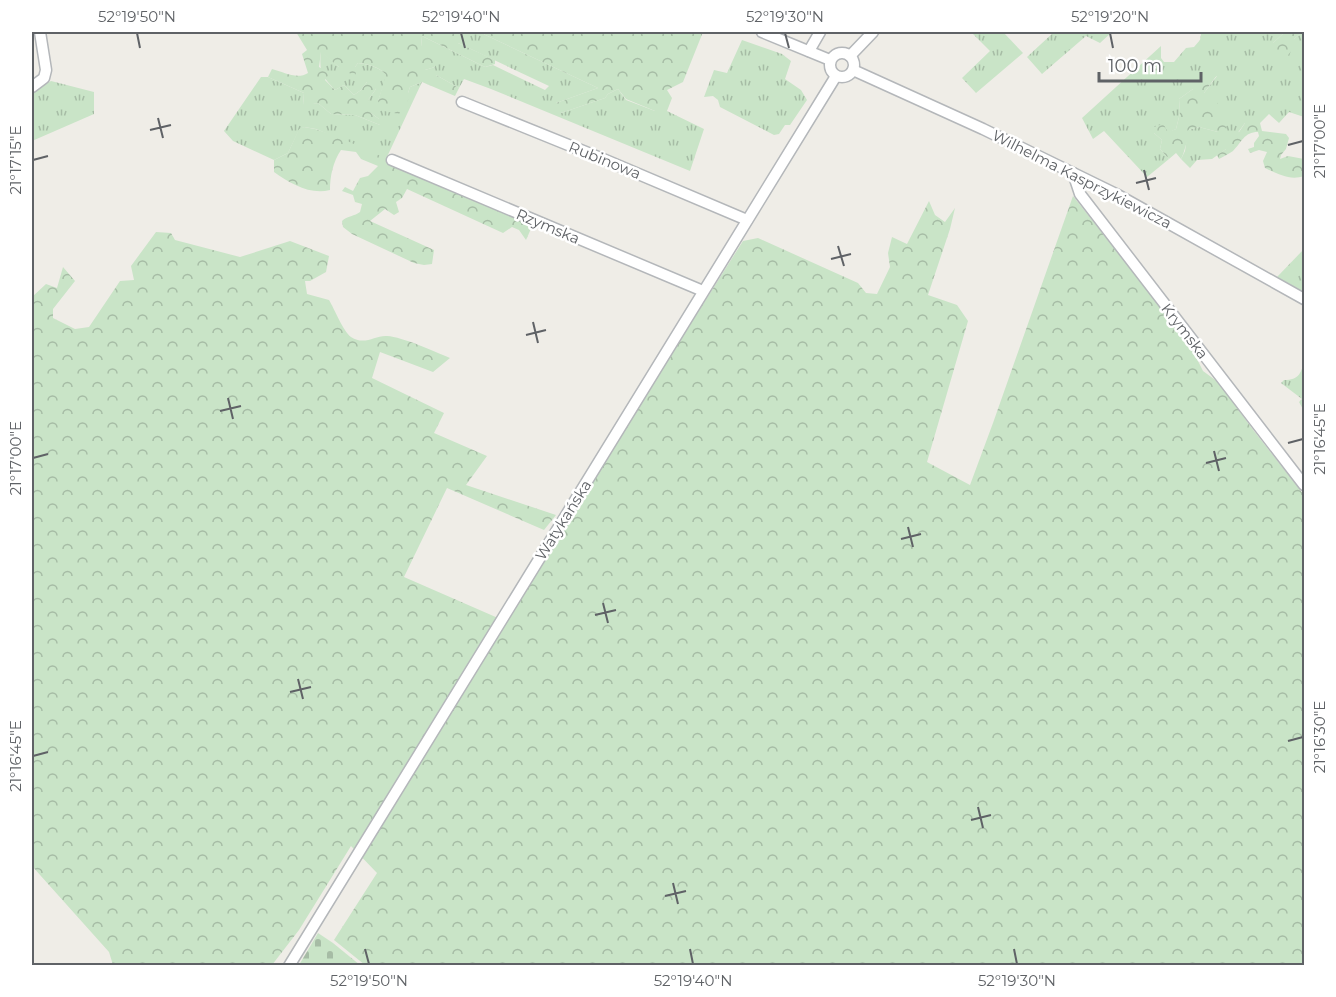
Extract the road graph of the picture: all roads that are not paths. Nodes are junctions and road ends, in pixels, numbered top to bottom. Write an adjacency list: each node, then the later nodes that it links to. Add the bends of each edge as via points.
1 (40, 32): 10 (street, via 46,70 44,78)
2 (762, 32): 5 (street)
3 (820, 32): 5 (street)
4 (873, 32): 6 (street)
5 (809, 51): 7 (street)
6 (850, 56): 7 (street, via 837,54); 8 (street)
7 (831, 60): 9 (street, via 830,69)
8 (853, 70): 9 (street, via 848,76); 13 (street, Wilhelma Kasprzykiewicza)
9 (836, 76): 14 (street, Watykańska)
10 (32, 87)
11 (462, 102): 14 (street, Rubinowa)
12 (392, 160): 15 (street, Rzymska)
13 (1073, 173): 16 (street, Wilhelma Kasprzykiewicza); 17 (street, Krymska, via 1080,195)
14 (747, 220): 15 (street, Watykańska)
15 (704, 291): 18 (street, Watykańska)
16 (1305, 299)
17 (1305, 485)
18 (290, 966)

